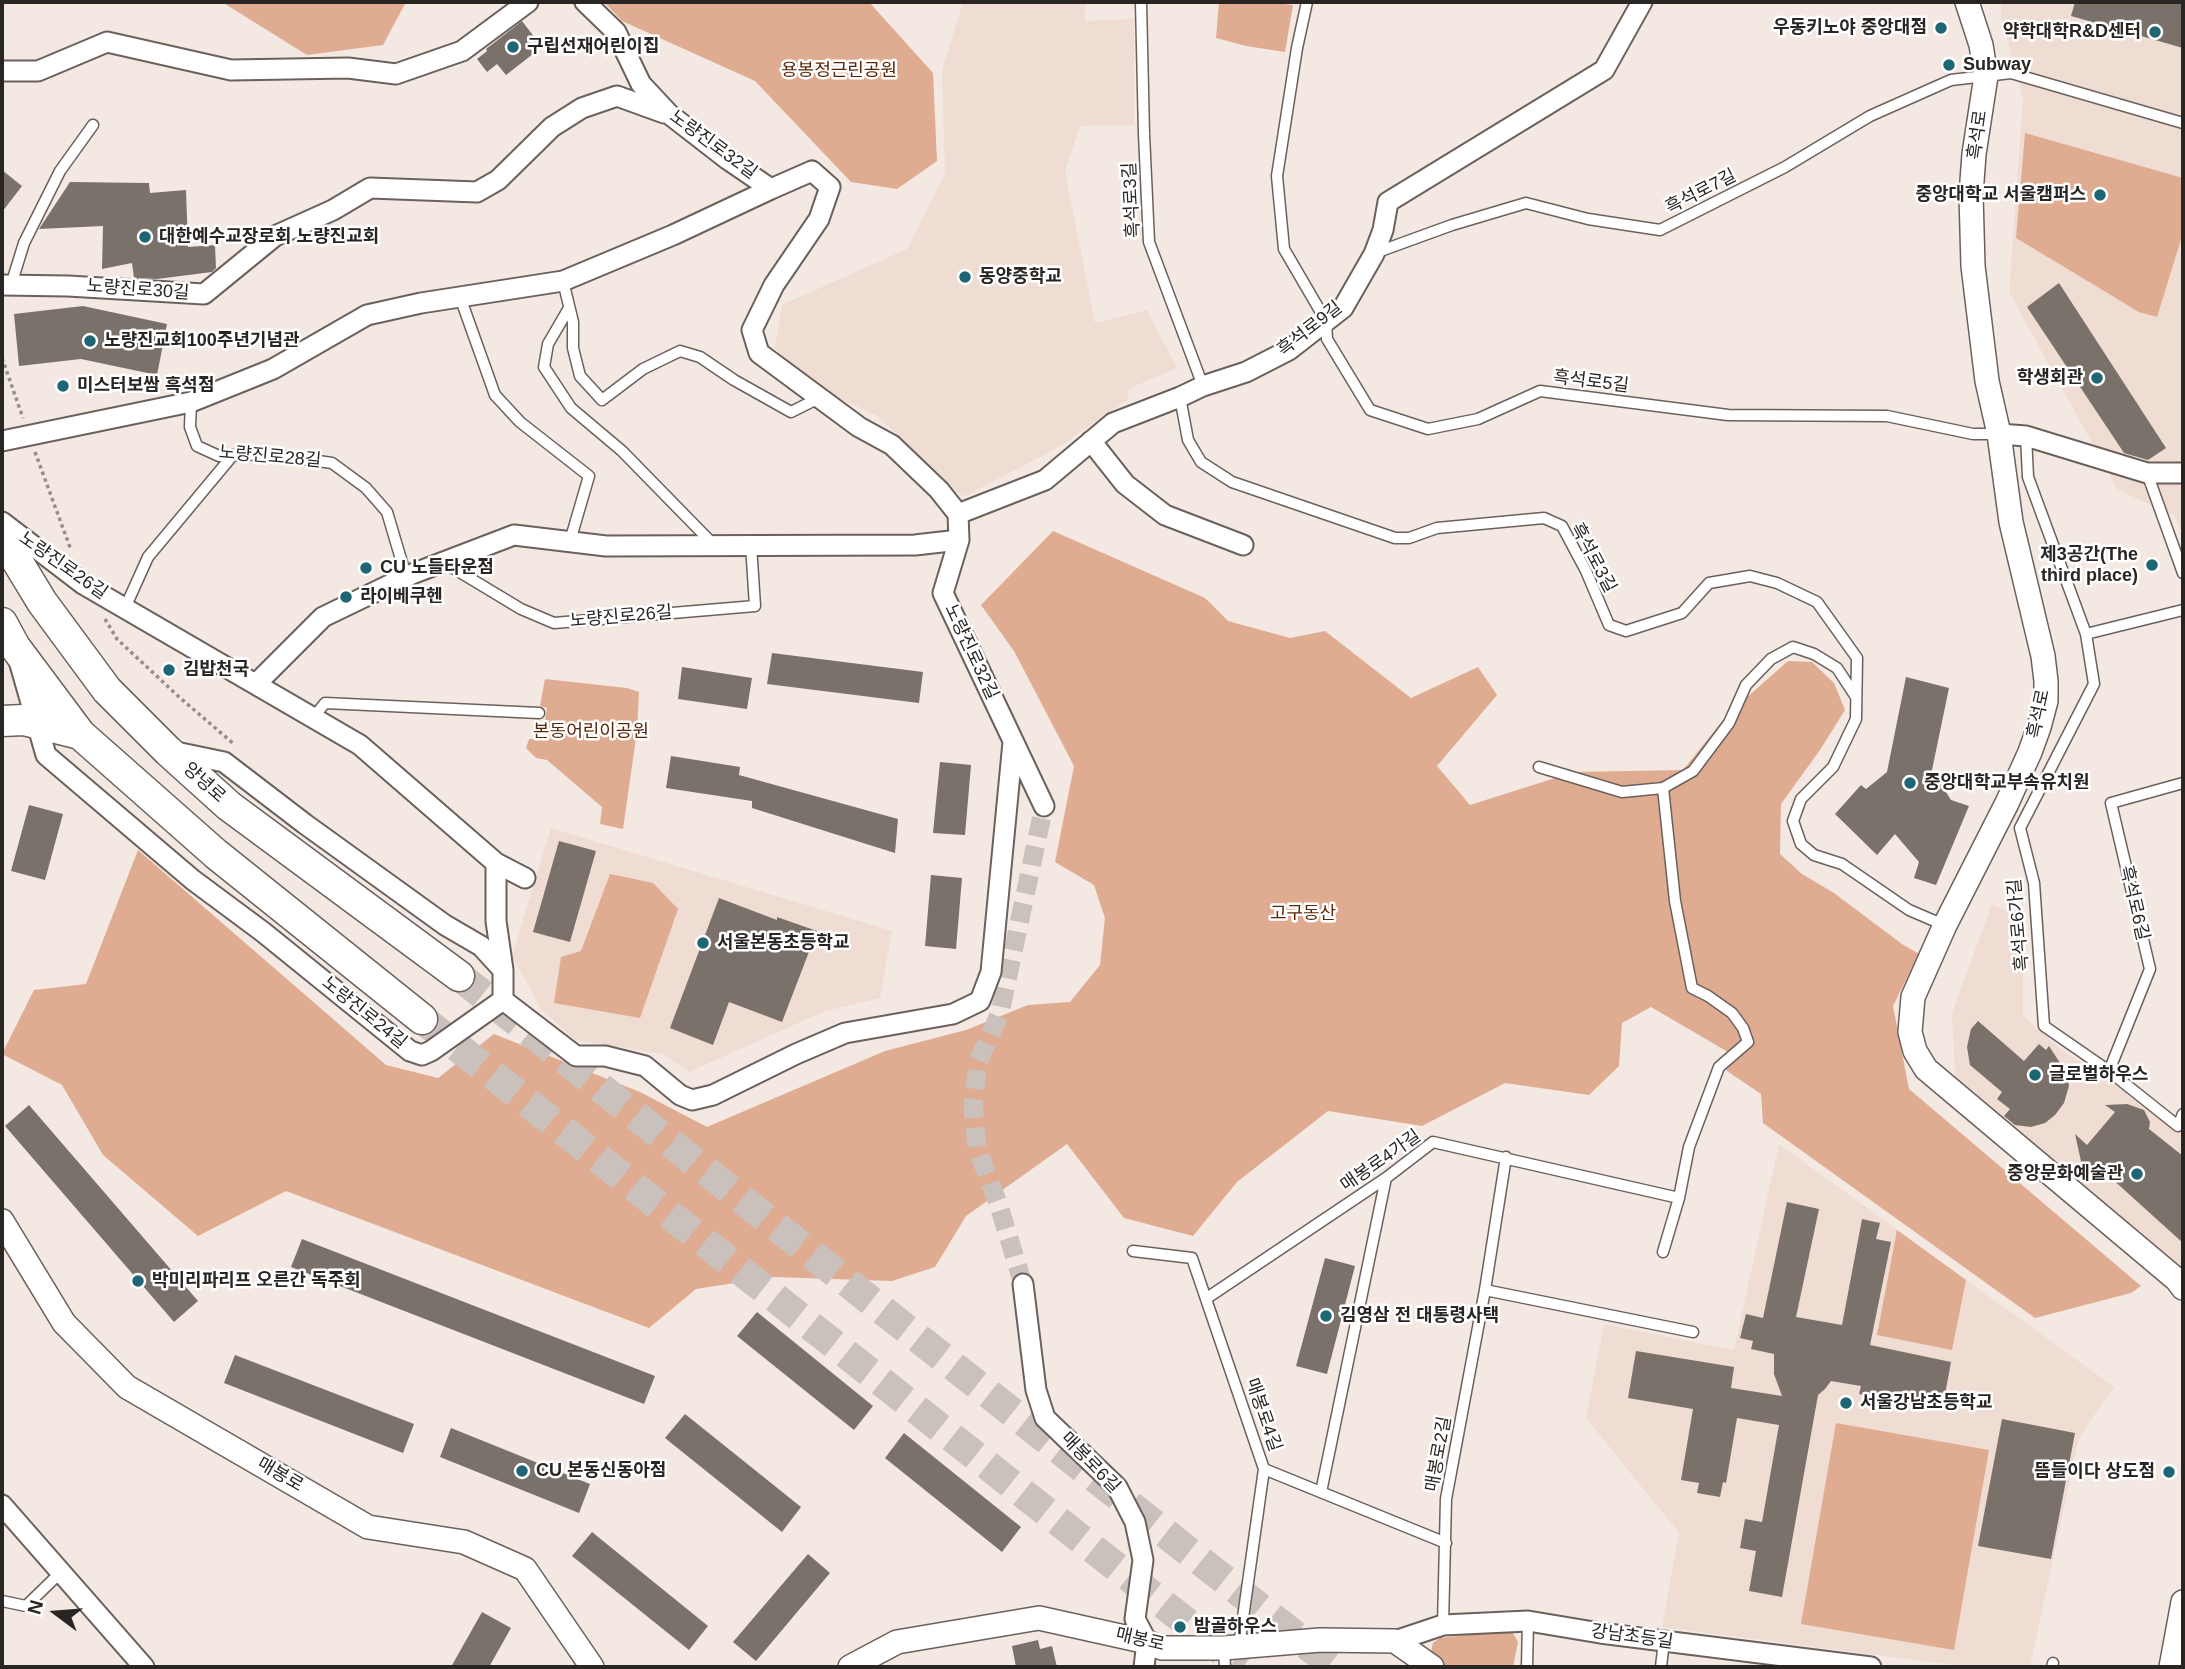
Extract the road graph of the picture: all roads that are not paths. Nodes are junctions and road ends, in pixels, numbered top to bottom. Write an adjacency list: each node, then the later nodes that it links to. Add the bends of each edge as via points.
1 (528, 2): 7 (street, via 462,51 396,75 348,68 231,70 107,42 38,71)
2 (585, 2): 9 (street, 노량진로32길, via 616,32 641,84)
3 (1141, 2): 19 (lane, 흑석로3길, via 1149,242)
4 (1307, 2): 18 (lane, 흑석로5길, via 1277,176 1284,249)
5 (1642, 2): 13 (street, 흑석로9길, via 1604,70 1388,202)
6 (1967, 2): 8 (street, 흑석로)
7 (2, 71)
8 (1986, 76): 10 (lane, 흑석로7길, via 2011,73); 13 (lane, 흑석로7길, via 1951,80 1870,116 1785,167 1660,230 1588,219 1527,203); 23 (street, 흑석로, via 1974,154 1971,227 1987,381)
9 (669, 114): 12 (street, 노량진로32길); 15 (street, 노량진로30길, via 617,96 582,108 552,127 498,180 477,192 370,188 275,236 204,294)
10 (2183, 123)
11 (93, 125): 15 (lane, via 60,171)
12 (771, 189): 14 (street); 21 (street, 노량진로32길, via 812,171 830,187 819,219 774,285 752,330 759,353)
13 (1374, 254): 18 (street, 흑석로9길, via 1343,308)
14 (563, 281): 16 (street); 17 (lane)
15 (7, 285)
16 (460, 297): 22 (street, via 367,315 273,369); 34 (lane, via 495,395 520,422 589,476)
17 (569, 308): 21 (lane, via 580,376 602,400 643,369 680,351 700,357 791,412); 37 (lane, via 548,345 544,367 571,408 622,451)
18 (1326, 321): 19 (street, 흑석로9길, via 1289,351); 23 (lane, 흑석로5길, via 1327,339 1370,410 1428,429 1478,419 1540,391 1728,415 1887,416 1973,434)
19 (1203, 386): 20 (street, 흑석로9길)
20 (1180, 397): 26 (street, 흑석로9길, via 1113,423); 46 (lane, 흑석로3길, via 1188,440 1201,463 1232,482 1395,538 1437,528 1544,518 1562,526 1609,625 1626,631 1682,614 1709,583 1750,576 1777,583 1817,602 1831,620 1857,658)
21 (819, 398): 30 (street, 노량진로32길, via 892,444)
22 (191, 402): 25 (street); 27 (lane, 노량진로28길, via 190,427 197,446 219,456)
23 (1999, 434): 24 (street); 60 (street, 흑석로, via 2011,522 2043,656 2046,701 2013,790)
24 (2026, 436): 28 (street); 43 (lane, 흑석로6가길, via 2028,477)
25 (2, 441)
26 (1091, 441): 30 (street, 흑석로9길, via 1045,480); 36 (street, via 1125,484 1165,515)
27 (233, 455): 40 (lane, 노량진로28길, via 269,454 332,463 366,488 387,512); 41 (lane, 노량진로26길, via 148,557)
28 (2147, 473): 29 (street); 39 (lane)
29 (2183, 473)
30 (958, 514): 33 (street, 노량진로32길)
31 (2, 522): 41 (street, 노량진로26길, via 83,584)
32 (2, 536): 53 (main road, 양녕로, via 42,602 107,690)
33 (958, 540): 35 (street, via 915,545); 52 (street, 노량진로32길, via 943,593)
34 (570, 541): 37 (street, via 606,546); 38 (street, via 514,535)
35 (751, 545): 37 (street); 38 (lane, 노량진로26길, via 755,606 554,623 521,609)
36 (1243, 545)
37 (714, 546)
38 (443, 562): 40 (street)
39 (2183, 573)
40 (407, 576): 45 (street, via 323,617)
41 (125, 608): 45 (street, 노량진로26길)
42 (2183, 610): 43 (lane)
43 (2086, 634): 65 (lane, 흑석로6가길, via 2094,684 2020,828 2034,883 2044,1026)
44 (9, 635): 50 (street, 노량진로24길); 51 (main road)
45 (256, 684): 48 (street, 노량진로26길)
46 (1856, 698): 56 (lane, via 1837,668 1793,648 1771,659 1746,685 1729,723 1693,771); 60 (lane, 흑석로3길, via 1856,719 1833,767 1801,799 1793,821 1801,844 1814,855 1842,864 1909,910)
47 (539, 713): 48 (lane, via 326,703)
48 (313, 718): 58 (street, 노량진로26길, via 360,745)
49 (2, 720): 50 (main road)
50 (36, 722): 51 (main road); 63 (street, 노량진로24길, via 46,755 193,880 410,1051 422,1055 431,1051)
51 (80, 734): 64 (main road, via 216,854)
52 (1013, 741): 57 (street); 63 (street, via 991,972 979,1001 953,1014 845,1033 713,1095 692,1100 645,1066 605,1056 576,1056)
53 (168, 751): 61 (street, via 225,762 434,917 481,946); 62 (main road, 양녕로, via 229,806)
54 (1539, 767): 56 (lane, via 1622,792)
55 (2183, 783): 65 (lane, 흑석로6길, via 2111,803 2150,969)
56 (1663, 788): 69 (lane, via 1675,901 1692,988 1732,1013 1748,1042 1719,1067 1689,1147)
57 (1044, 806)
58 (496, 863): 59 (street, 노량진로26길); 61 (street, via 496,921)
59 (525, 878)
60 (1945, 925): 74 (street, 흑석로, via 1913,997 1910,1031 1920,1061)
61 (503, 970): 63 (street)
62 (459, 976)
63 (503, 1000)
64 (422, 1019)
65 (2109, 1071): 66 (lane, via 2178,1126)
66 (2183, 1114)
67 (1506, 1157): 68 (lane, 매봉로4가길, via 1433,1142); 69 (lane, 매봉로4가길); 75 (lane, 매봉로2길)
68 (1386, 1178): 76 (lane, 매봉로4가길); 79 (lane)
69 (1679, 1198): 72 (lane)
70 (2, 1221): 92 (street, 매봉로, via 64,1322 127,1387 368,1527 464,1542 525,1569)
71 (1133, 1251): 76 (lane, 매봉로4길, via 1192,1258)
72 (1663, 1252)
73 (1023, 1284): 89 (street, 매봉로6길, via 1035,1390 1045,1418 1117,1487 1135,1522 1143,1560 1135,1619)
74 (2183, 1288)
75 (1485, 1290): 77 (lane); 81 (lane, 매봉로2길, via 1446,1499)
76 (1207, 1298): 78 (lane, 매봉로4길)
77 (1693, 1332)
78 (1264, 1469): 79 (lane); 90 (lane, 매봉로4길)
79 (1321, 1492): 81 (lane)
80 (2, 1505): 82 (street)
81 (1446, 1543): 86 (lane, 매봉로2길)
82 (61, 1572): 83 (lane, via 26,1606); 91 (street)
83 (2, 1601)
84 (2183, 1602): 99 (street)
85 (1528, 1621): 86 (street, 강남초등길); 88 (street, 강남초등길); 96 (lane)
86 (1443, 1625): 87 (street, 강남초등길)
87 (1395, 1641): 90 (street, 매봉로, via 1320,1640); 95 (street)
88 (1664, 1641): 97 (lane); 98 (street, 강남초등길)
89 (1147, 1642): 90 (street, 매봉로, via 1162,1648); 93 (street, 매봉로, via 1039,1618 897,1642); 94 (street)
90 (1229, 1654)
91 (144, 1667)
92 (592, 1667)
93 (850, 1667)
94 (1144, 1667)
95 (1432, 1667)
96 (1527, 1667)
97 (1661, 1667)
98 (1871, 1667)
99 (2171, 1667)

